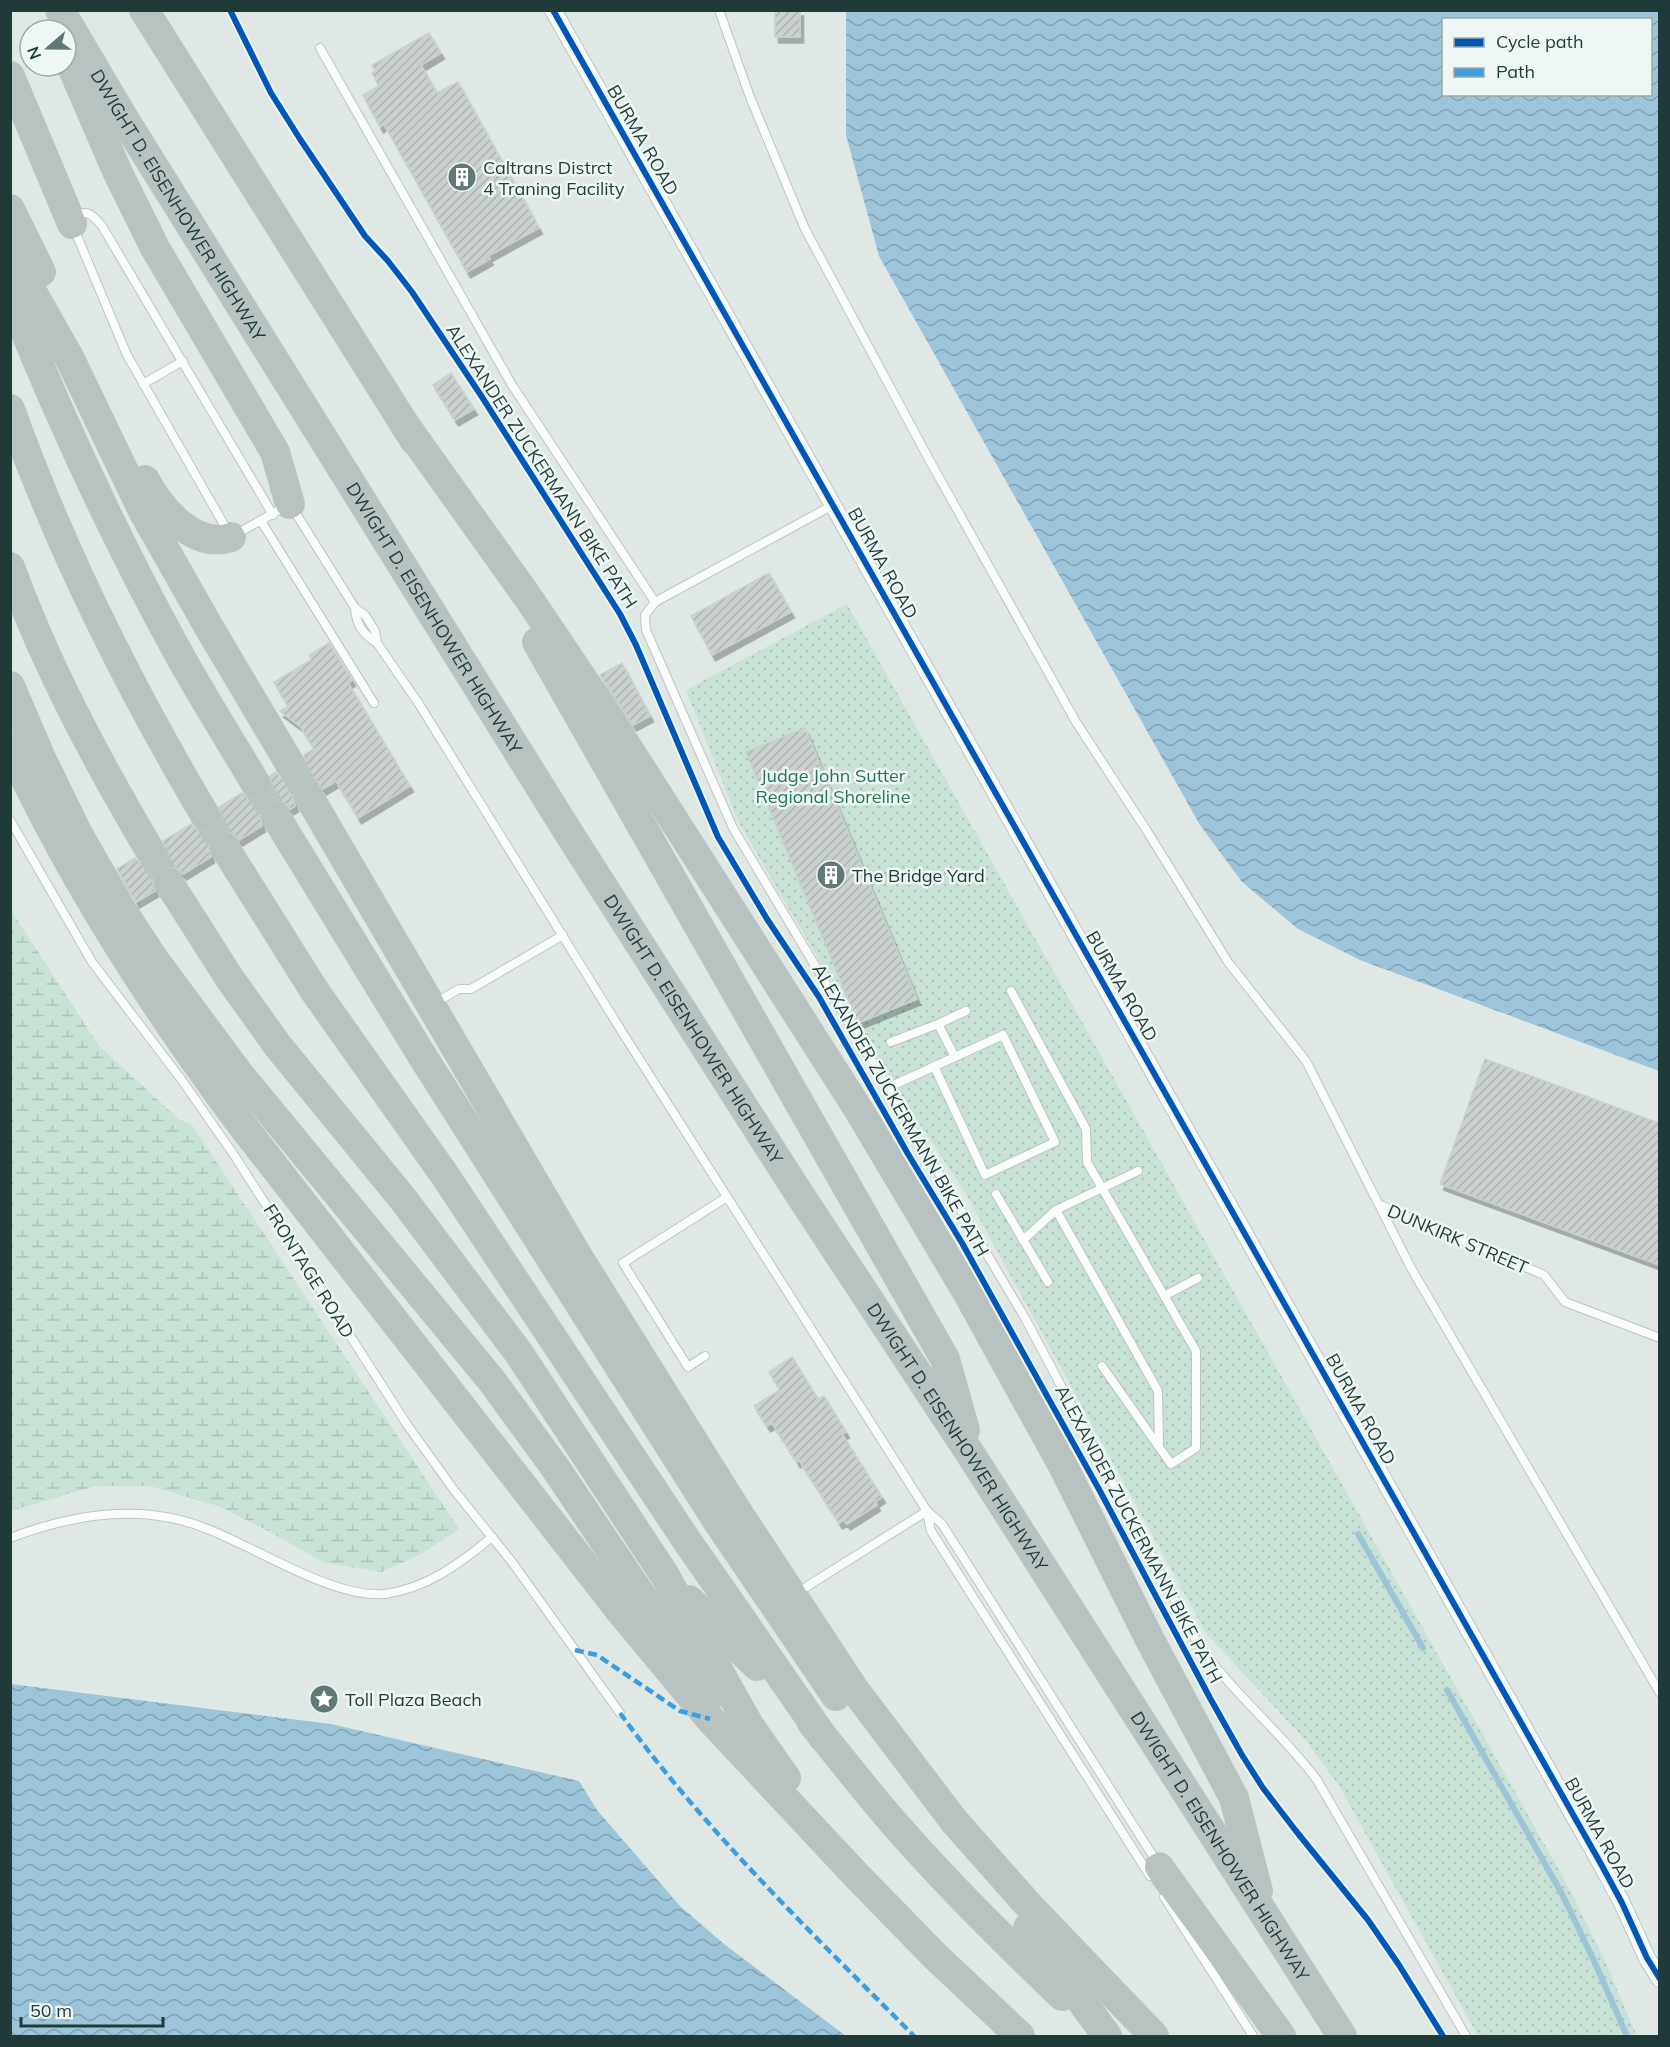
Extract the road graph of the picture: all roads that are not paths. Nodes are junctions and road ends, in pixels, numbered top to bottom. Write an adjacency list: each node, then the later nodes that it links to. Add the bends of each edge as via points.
1 (60, 10): 58 (highway, DWIGHT D. EISENHOWER HIGHWAY, via 135,137 577,845)
2 (144, 10): 16 (highway)
3 (553, 10): 17 (street, BURMA ROAD)
4 (719, 10): 48 (lane, via 805,229 937,473 1076,722 1228,962 1306,1061)
5 (320, 48): 22 (lane, via 512,385)
6 (10, 76): 9 (highway)
7 (77, 78): 18 (highway, via 155,248 276,452)
8 (10, 210): 13 (highway); 20 (highway, via 156,498 175,519 199,535 215,540)
9 (72, 224): 12 (lane, via 80,215 93,214); 14 (lane)
10 (10, 253): 13 (highway)
11 (10, 294): 27 (highway, via 124,546 180,655)
12 (183, 361): 14 (lane); 18 (lane)
13 (80, 379): 26 (highway, via 143,511)
14 (143, 384): 20 (lane)
15 (10, 409): 29 (highway, via 58,530 109,642)
16 (405, 425): 58 (highway, via 503,581 945,1359); 69 (highway, via 605,712 860,1113 967,1292 1063,1467 1234,1798)
17 (832, 505): 22 (lane); 70 (street, BURMA ROAD, via 1601,1864)
18 (281, 509): 19 (lane); 35 (lane, via 375,630 377,643)
19 (261, 521): 20 (lane); 24 (lane)
20 (231, 537)
21 (10, 567): 33 (highway, via 69,703)
22 (656, 602): 43 (lane, via 645,615 646,630 733,828)
23 (10, 686): 67 (highway, via 78,834 159,967 252,1090 492,1381 665,1629)
24 (374, 703)
25 (10, 746): 71 (highway, via 80,882 191,1056 621,1612 771,1785)
26 (290, 764)
27 (256, 784)
28 (309, 797): 37 (highway)
29 (205, 815)
30 (276, 818): 73 (highway, via 421,1054 792,1634 889,1768 1031,1932)
31 (10, 820): 60 (lane, FRONTAGE ROAD, via 92,962 234,1155 408,1426)
32 (225, 848): 66 (highway, via 314,990 444,1174 691,1547)
33 (149, 849)
34 (169, 883): 62 (highway, via 272,1038 403,1199 512,1344)
35 (563, 935): 37 (lane, via 471,989 459,989); 47 (lane)
36 (1011, 991): 45 (lane, via 1086,1129 1087,1162)
37 (432, 1005): 63 (highway, via 560,1229)
38 (966, 1011): 39 (lane)
39 (938, 1024): 40 (lane); 41 (lane)
40 (891, 1042)
41 (955, 1057): 42 (lane); 42 (lane, via 1003,1035 1055,1142 985,1175)
42 (934, 1066): 43 (lane)
43 (886, 1088): 79 (lane, via 1024,1318 1196,1640 1226,1680 1317,1780)
44 (1138, 1171): 45 (lane)
45 (1101, 1189): 49 (lane); 53 (lane)
46 (996, 1194): 50 (lane)
47 (727, 1197): 55 (lane, via 623,1263 687,1367); 59 (lane)
48 (1380, 1206): 54 (lane, DUNKIRK STREET, via 1544,1275 1565,1302); 64 (lane, via 1411,1268)
49 (1056, 1210): 50 (lane); 57 (lane, via 1158,1391)
50 (1023, 1240): 52 (lane)
51 (1198, 1278): 53 (lane)
52 (1048, 1282)
53 (1164, 1296): 57 (lane, via 1196,1351 1196,1448 1171,1464)
54 (1659, 1338)
55 (705, 1356)
56 (1102, 1366): 57 (lane)
57 (1159, 1446)
58 (973, 1458): 69 (highway, DWIGHT D. EISENHOWER HIGHWAY)
59 (927, 1511): 63 (lane); 68 (lane, via 942,1524); 68 (lane, via 931,1532)
60 (492, 1537): 61 (lane, via 440,1575 384,1594 321,1581 206,1528 159,1516 94,1516); 65 (lane, FRONTAGE ROAD)
61 (10, 1538)
62 (653, 1557): 66 (highway, via 684,1595); 67 (highway)
63 (792, 1596): 74 (highway, via 854,1689 954,1821)
64 (1659, 1693)
65 (620, 1713)
66 (824, 1737): 73 (highway, via 921,1853)
67 (779, 1771): 72 (highway, via 907,1908)
68 (1158, 1881): 75 (lane); 76 (lane); 77 (highway)
69 (1264, 1915): 78 (highway, DWIGHT D. EISENHOWER HIGHWAY)
70 (1659, 1979)
71 (1020, 2037)
72 (1042, 2037)
73 (1105, 2037)
74 (1154, 2037)
75 (1253, 2037)
76 (1270, 2037)
77 (1281, 2037)
78 (1342, 2037)
79 (1466, 2037)

